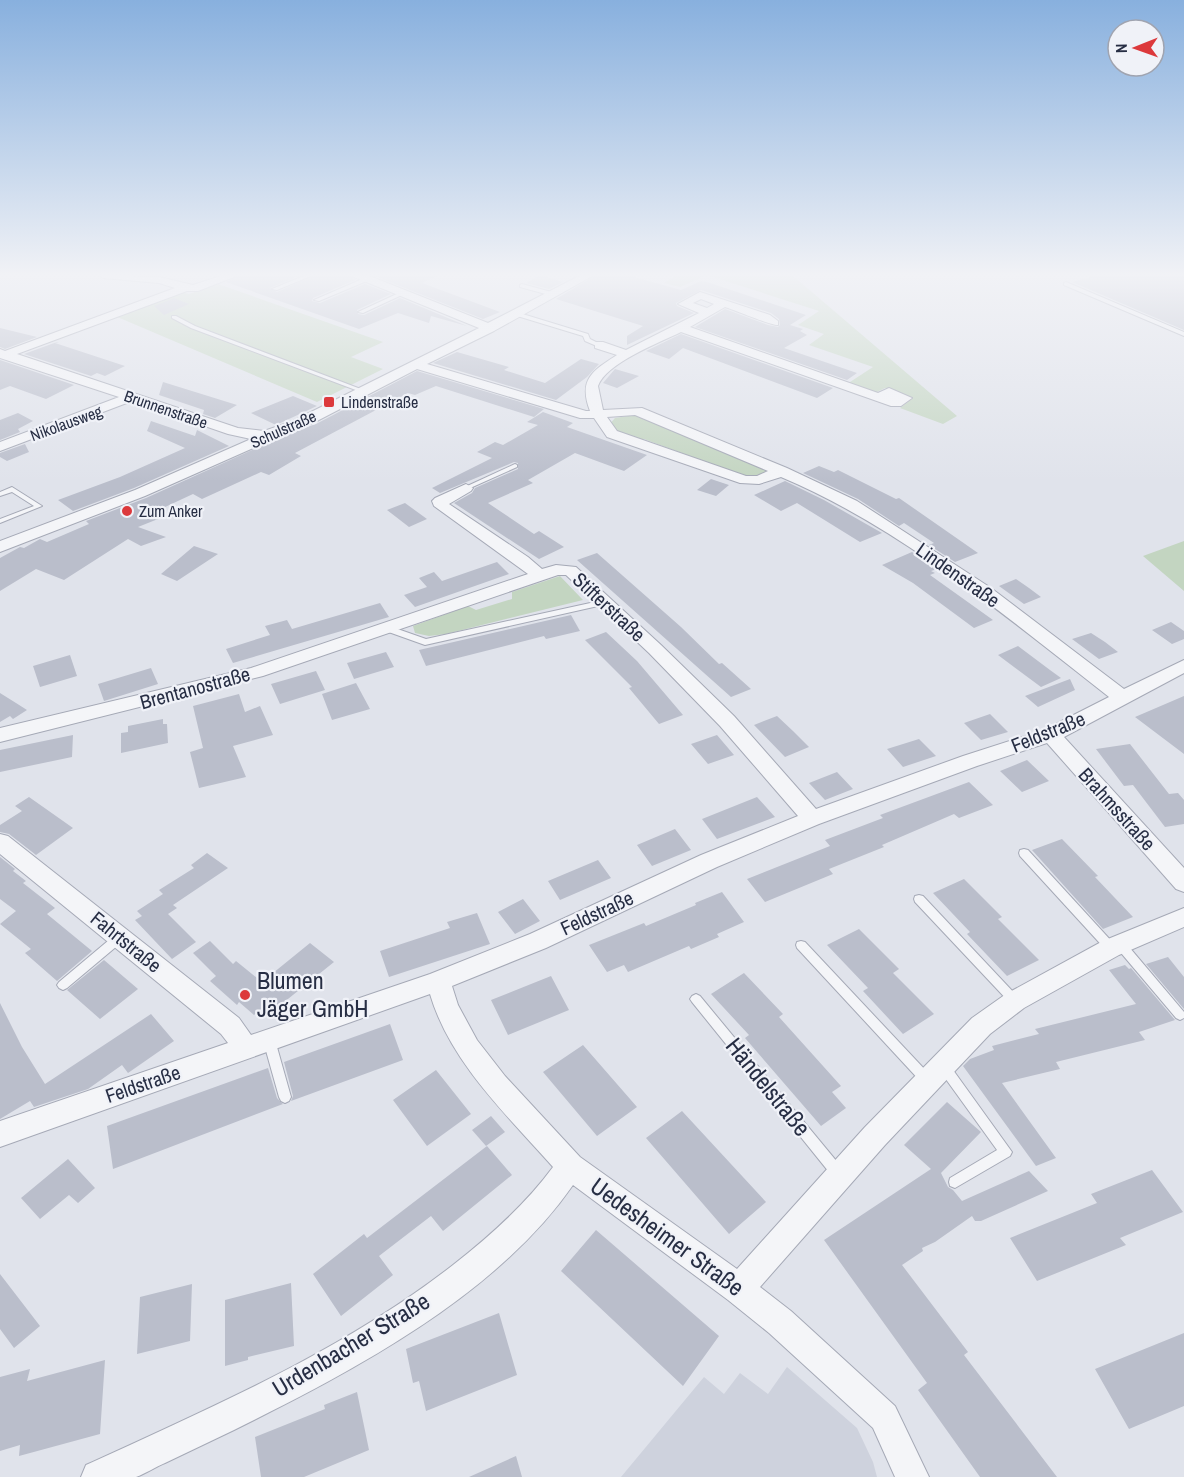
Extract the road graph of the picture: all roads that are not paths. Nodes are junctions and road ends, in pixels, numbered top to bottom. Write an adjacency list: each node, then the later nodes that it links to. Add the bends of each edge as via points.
1 (30, 344): 7 (street)
2 (237, 344): 10 (lane)
3 (459, 344): 9 (street, Schulstraße)
4 (649, 344): 8 (street)
5 (725, 344): 12 (street)
6 (599, 345): 8 (street)
7 (2, 354): 11 (street, Brunnenstraße)
8 (628, 355): 13 (street, via 592,382 590,390)
9 (417, 365): 10 (street, Schulstraße); 13 (street, Lindenstraße, via 585,415)
10 (363, 392): 14 (street, Schulstraße, via 281,431)
11 (131, 397): 14 (street, Brunnenstraße, via 244,435); 15 (street, Nikolausweg)
12 (879, 398)
13 (599, 415): 17 (street, Lindenstraße, via 637,411); 17 (street, via 612,434 745,480 759,480)
14 (264, 435): 21 (street, Schulstraße, via 140,493)
15 (0, 447)
16 (515, 466): 18 (lane)
17 (782, 471): 26 (street, Lindenstraße, via 852,504 902,536 985,592)
18 (466, 488): 22 (street, via 440,501 442,506)
19 (0, 494): 20 (lane, via 12,489 39,506)
20 (0, 521)
21 (0, 547)
22 (540, 576): 23 (street, Stifterstraße, via 570,570); 24 (street, Brentanostraße)
23 (604, 602): 24 (lane, via 425,642); 29 (street, Stifterstraße, via 727,721)
24 (386, 628): 27 (street, Brentanostraße, via 205,686)
25 (1184, 666): 26 (street, Feldstraße)
26 (1123, 698): 28 (street, Feldstraße)
27 (0, 735)
28 (1051, 735): 29 (street, Feldstraße, via 970,760); 32 (street, Brahmsstraße)
29 (813, 819): 38 (street, Feldstraße)
30 (0, 842): 35 (street, Fahrtstraße)
31 (1024, 853): 37 (lane)
32 (1184, 883)
33 (919, 899): 41 (lane)
34 (1184, 917): 37 (street)
35 (121, 937): 39 (lane); 44 (street, Fahrtstraße, via 230,1026)
36 (801, 945): 45 (lane)
37 (1116, 946): 41 (street); 42 (lane)
38 (438, 981): 43 (street, Feldstraße); 48 (street, Uedesheimer Straße, via 446,1007 468,1048)
39 (63, 985)
40 (696, 999): 49 (lane, Händelstraße)
41 (1015, 1001): 45 (street, via 981,1026)
42 (1180, 1015)
43 (270, 1040): 44 (street, Feldstraße); 46 (lane)
44 (246, 1048): 47 (street, Feldstraße)
45 (935, 1073): 49 (street); 50 (lane, via 1006,1152)
46 (285, 1097)
47 (0, 1134)
48 (570, 1166): 51 (street, Uedesheimer Straße); 52 (street, Urdenbacher Straße, via 538,1209 487,1258 407,1316 311,1374)
49 (840, 1175): 51 (street)
50 (955, 1182)
51 (739, 1289): 53 (street, Uedesheimer Straße, via 884,1417)
52 (98, 1477)
53 (912, 1477)

